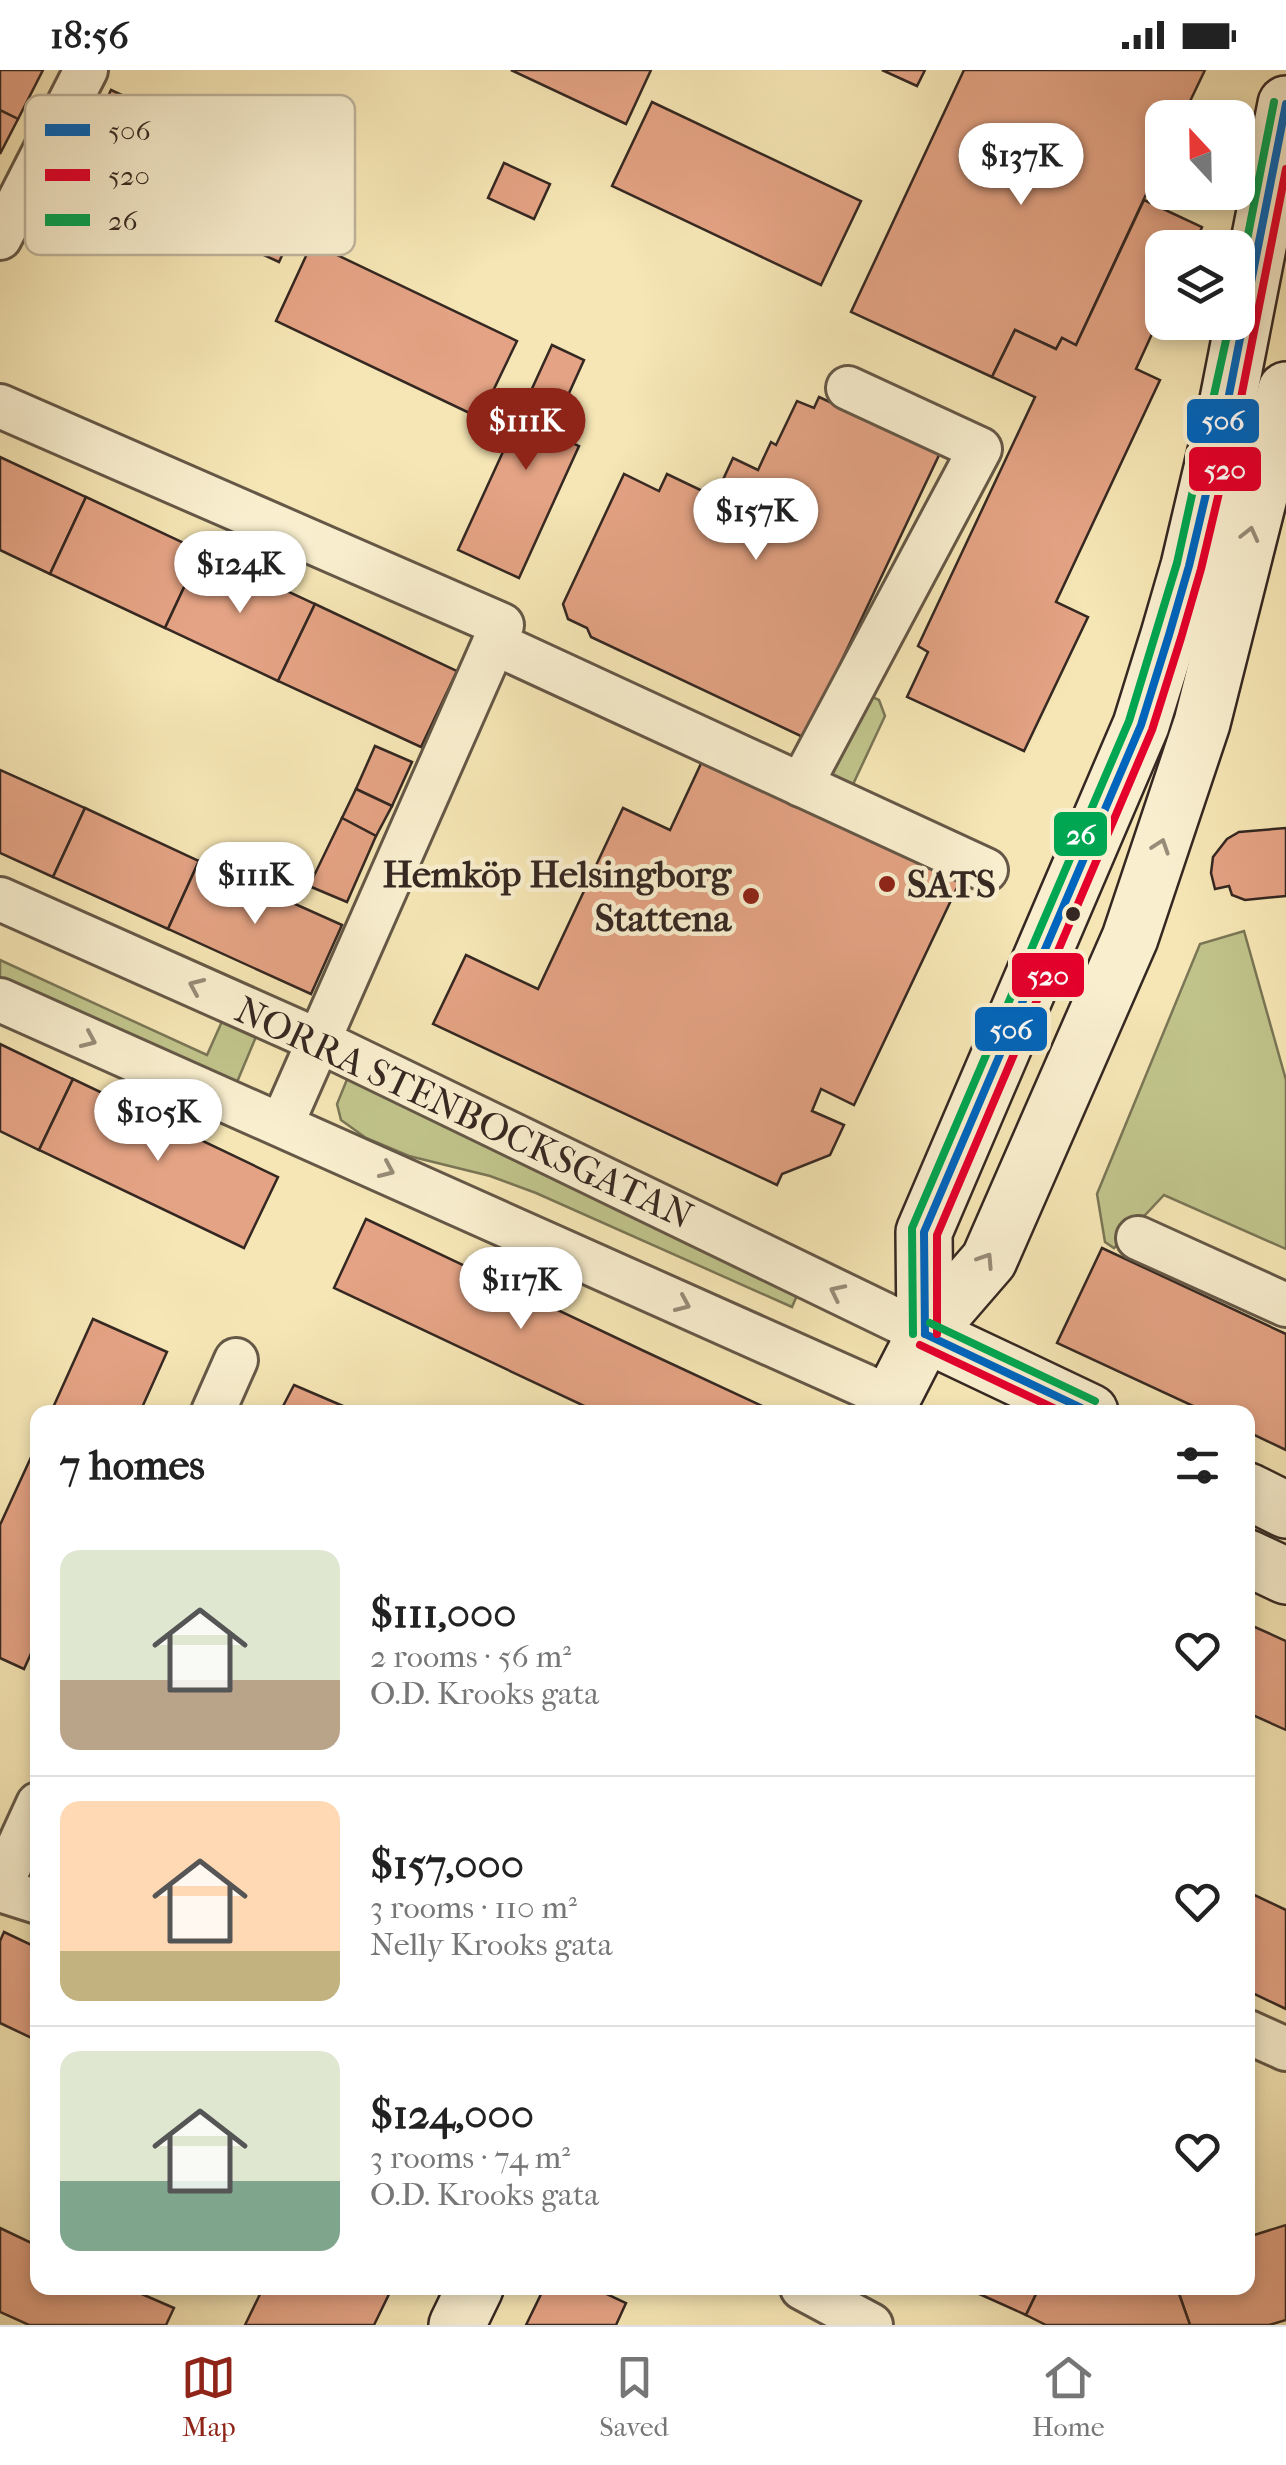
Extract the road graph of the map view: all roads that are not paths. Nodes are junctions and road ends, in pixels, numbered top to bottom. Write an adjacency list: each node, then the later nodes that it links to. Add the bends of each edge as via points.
1 (86, 70): 2 (street)
2 (73, 95)
3 (1286, 104): 18 (main road, via 1227,405 1169,635 1141,725 924,1232)
4 (25, 189): 5 (street)
5 (0, 238)
6 (848, 388): 10 (street, via 980,449)
7 (1286, 390): 18 (main road, one-way to 7, via 989,1260 1130,938 1202,724)
8 (0, 406): 9 (street)
9 (498, 634): 10 (street); 14 (street)
10 (802, 785): 11 (street)
11 (986, 870)
12 (0, 899): 14 (street, NORRA STENBOCKSGATAN, one-way to 12)
13 (0, 1000): 15 (street, one-way to 15)
14 (317, 1040): 15 (street); 18 (street, NORRA STENBOCKSGATAN, one-way to 14)
15 (282, 1124): 21 (street, one-way to 21)
16 (1138, 1238): 17 (street)
17 (1286, 1305)
18 (924, 1334): 22 (main road); 23 (main road)
19 (236, 1360): 20 (street)
20 (216, 1405)
21 (894, 1405)
22 (902, 1405)
23 (1075, 1405)
24 (1255, 1494): 25 (main road)
25 (1286, 1510)
26 (1255, 1561): 27 (main road)
27 (1286, 1576)
28 (30, 1822): 29 (street)
29 (0, 1889): 30 (street)
30 (30, 1899)
31 (1255, 2035): 32 (street)
32 (1286, 2049)
33 (815, 2295): 34 (street)
34 (871, 2325)

